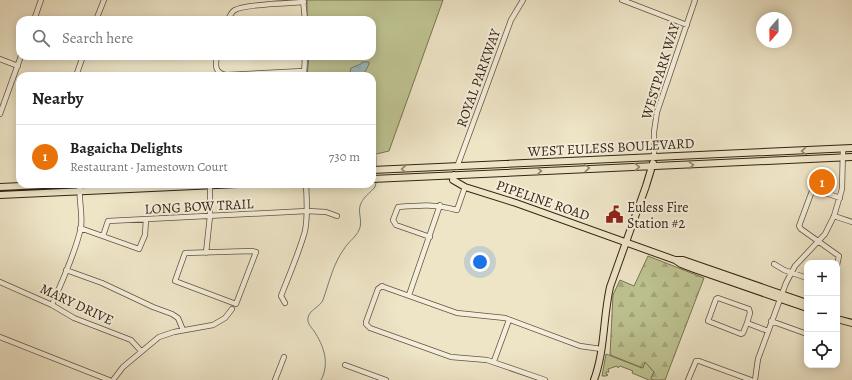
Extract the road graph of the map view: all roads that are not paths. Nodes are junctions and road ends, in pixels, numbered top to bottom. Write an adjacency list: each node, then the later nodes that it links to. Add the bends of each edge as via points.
1 (41, 0): 7 (street)
2 (104, 0): 8 (street)
3 (523, 0): 32 (street, ROYAL PARKWAY, via 511,20)
4 (622, 0): 11 (street)
5 (695, 0): 11 (street, WESTPARK WAY)
6 (304, 1): 9 (street, via 238,8); 10 (street)
7 (35, 16)
8 (98, 16)
9 (230, 16)
10 (304, 16)
11 (687, 25): 25 (street, WESTPARK WAY, via 657,112)
12 (0, 59): 17 (street)
13 (20, 60): 17 (street)
14 (82, 60): 18 (street)
15 (216, 60): 19 (street, via 215,66)
16 (305, 60): 20 (street)
17 (18, 66): 21 (street)
18 (77, 72)
19 (219, 72)
20 (304, 72)
21 (0, 114)
22 (852, 148): 23 (main road, WEST EULESS BOULEVARD)
23 (843, 149): 24 (main road, WEST EULESS BOULEVARD, one-way to 24); 27 (street)
24 (788, 151): 25 (main road, WEST EULESS BOULEVARD); 28 (main road)
25 (654, 157): 29 (main road, WEST EULESS BOULEVARD); 31 (main road, WESTPARK WAY)
26 (852, 157): 27 (main road, WEST EULESS BOULEVARD)
27 (844, 158): 28 (main road, WEST EULESS BOULEVARD); 49 (street)
28 (789, 160): 31 (main road, WEST EULESS BOULEVARD, one-way to 28)
29 (554, 162): 30 (main road, WEST EULESS BOULEVARD); 34 (main road)
30 (503, 164): 32 (main road, WEST EULESS BOULEVARD); 35 (main road, via 498,168 459,170)
31 (652, 166): 34 (main road, WEST EULESS BOULEVARD, one-way to 31); 60 (main road, WESTPARK WAY)
32 (457, 167): 33 (main road, WEST EULESS BOULEVARD, one-way to 33); 36 (main road, via 450,171 421,173)
33 (376, 170)
34 (552, 170): 35 (main road, WEST EULESS BOULEVARD, one-way to 34)
35 (454, 175): 36 (main road, WEST EULESS BOULEVARD); 40 (main road, via 453,180)
36 (419, 177): 37 (main road, WEST EULESS BOULEVARD)
37 (376, 179)
38 (16, 186): 39 (main road)
39 (0, 187)
40 (465, 187): 50 (street, via 457,210); 60 (main road, PIPELINE ROAD)
41 (37, 188): 47 (street)
42 (79, 188): 46 (street)
43 (144, 188): 46 (main road)
44 (210, 188): 52 (street)
45 (306, 188): 51 (street)
46 (79, 191): 47 (main road); 57 (street)
47 (36, 193): 48 (main road)
48 (0, 195)
49 (840, 198): 54 (street); 61 (street, via 817,190 812,191 799,226)
50 (440, 205): 59 (street); 59 (street, via 398,207 393,220 396,225)
51 (307, 211): 52 (street, LONG BOW TRAIL); 53 (street, LONG BOW TRAIL, via 326,212); 72 (street, via 301,244 281,296)
52 (210, 216): 55 (street, LONG BOW TRAIL); 62 (street)
53 (337, 216)
54 (834, 216): 56 (street); 61 (street)
55 (146, 219): 58 (street, LONG BOW TRAIL, via 108,221); 58 (street, via 145,235 139,249)
56 (852, 222)
57 (80, 228): 58 (street); 65 (street)
58 (103, 236)
59 (430, 237): 69 (street)
60 (626, 242): 70 (main road, PIPELINE ROAD); 85 (main road, WESTPARK WAY, via 606,303)
61 (819, 242): 63 (street, via 839,256); 66 (street)
62 (206, 253): 62 (street, via 256,252 236,304 175,281 185,253)
63 (838, 260)
64 (774, 264): 66 (street)
65 (66, 270): 73 (street); 81 (street, via 172,314 178,318)
66 (791, 272): 67 (street); 70 (street)
67 (804, 277)
68 (0, 282): 73 (street, MARY DRIVE)
69 (409, 295): 77 (street, via 457,313); 88 (street, via 380,287 366,322 368,326 451,357)
70 (781, 296): 71 (main road, PIPELINE ROAD); 74 (main road, PIPELINE ROAD); 78 (street)
71 (804, 302)
72 (285, 303)
73 (52, 305): 86 (street, MARY DRIVE, via 74,318 131,340)
74 (804, 307)
75 (232, 309): 81 (street, via 225,318 213,325)
76 (840, 319): 80 (main road)
77 (509, 320): 85 (street, via 580,346); 88 (street)
78 (771, 321): 82 (street); 83 (street)
79 (747, 323): 79 (street, via 741,334 708,321 716,299 749,309); 82 (street)
80 (852, 323)
81 (183, 330): 86 (street, via 159,337)
82 (768, 331): 98 (street, via 758,359)
83 (804, 333)
84 (0, 337): 90 (street)
85 (601, 348): 95 (main road, WESTPARK WAY)
86 (141, 351): 91 (street)
87 (284, 357): 92 (street)
88 (494, 361): 94 (street)
89 (345, 365): 93 (street)
90 (109, 380)
91 (113, 380)
92 (275, 380)
93 (386, 380)
94 (546, 380)
95 (594, 380)
96 (688, 380): 97 (street, via 696,362 699,361)
97 (750, 380)
98 (755, 380)

